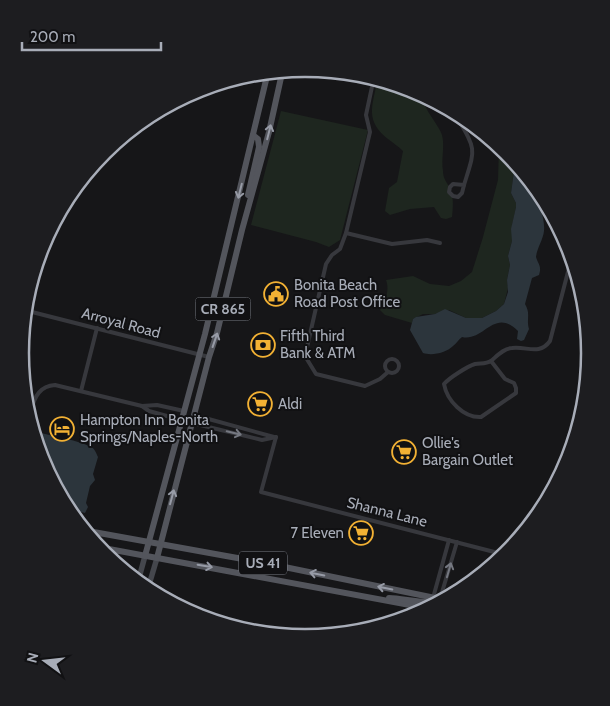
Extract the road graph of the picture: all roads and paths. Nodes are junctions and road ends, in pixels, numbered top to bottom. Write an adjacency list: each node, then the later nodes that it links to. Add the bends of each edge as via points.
1 (281, 78): 7 (main road, CR 865, one-way to 1)
2 (266, 79): 5 (main road, CR 865)
3 (372, 85): 8 (street, via 366,114 370,132)
4 (461, 125): 6 (street, via 473,148)
5 (253, 135): 7 (main road, via 258,139 259,147); 13 (main road, CR 865, one-way to 13)
6 (464, 185)
7 (247, 213): 14 (main road, CR 865, one-way to 7, via 218,333)
8 (346, 233): 9 (street, via 392,244 427,240); 16 (street, via 340,249 326,264 304,356 316,374 360,386 370,384)
9 (440, 243)
10 (569, 270): 15 (street, via 547,345 538,350 507,349)
11 (32, 312): 12 (street, Arroyal Road)
12 (97, 328): 13 (street, Arroyal Road); 17 (street)
13 (200, 355): 14 (street, Arroyal Road); 20 (main road, CR 865)
14 (208, 357): 21 (main road, CR 865)
15 (491, 361): 15 (street, via 504,379 514,383 516,393 486,415 476,418 465,415 444,384 456,373)
16 (388, 372)
17 (81, 391): 18 (street, via 48,386 38,393); 19 (street)
18 (33, 404)
19 (142, 406): 20 (street, via 157,405); 22 (street)
20 (184, 411): 22 (main road, CR 865)
21 (194, 415): 23 (main road, CR 865); 24 (street)
22 (181, 420): 29 (main road, CR 865)
23 (192, 423): 25 (street, one-way to 25); 31 (main road, CR 865, one-way to 23)
24 (276, 438): 25 (street); 26 (street)
25 (262, 440): 26 (street)
26 (272, 451): 28 (street, Shanna Lane, via 262,492)
27 (95, 532): 29 (main road, US 41)
28 (449, 540): 30 (street, Shanna Lane); 38 (street)
29 (148, 542): 31 (main road, US 41); 34 (main road, CR 865)
30 (457, 542): 33 (street, Shanna Lane); 39 (street, one-way to 30)
31 (160, 544): 35 (main road, CR 865); 41 (main road, US 41, one-way to 31)
32 (112, 550): 34 (main road, US 41)
33 (496, 552)
34 (145, 556): 35 (main road, US 41); 36 (main road, CR 865)
35 (157, 558): 37 (main road, CR 865); 40 (main road, US 41, one-way to 40)
36 (140, 574)
37 (150, 582)
38 (439, 594)
39 (440, 594)
40 (376, 598): 42 (main road); 43 (main road, US 41)
41 (433, 598)
42 (425, 602)
43 (416, 606)

